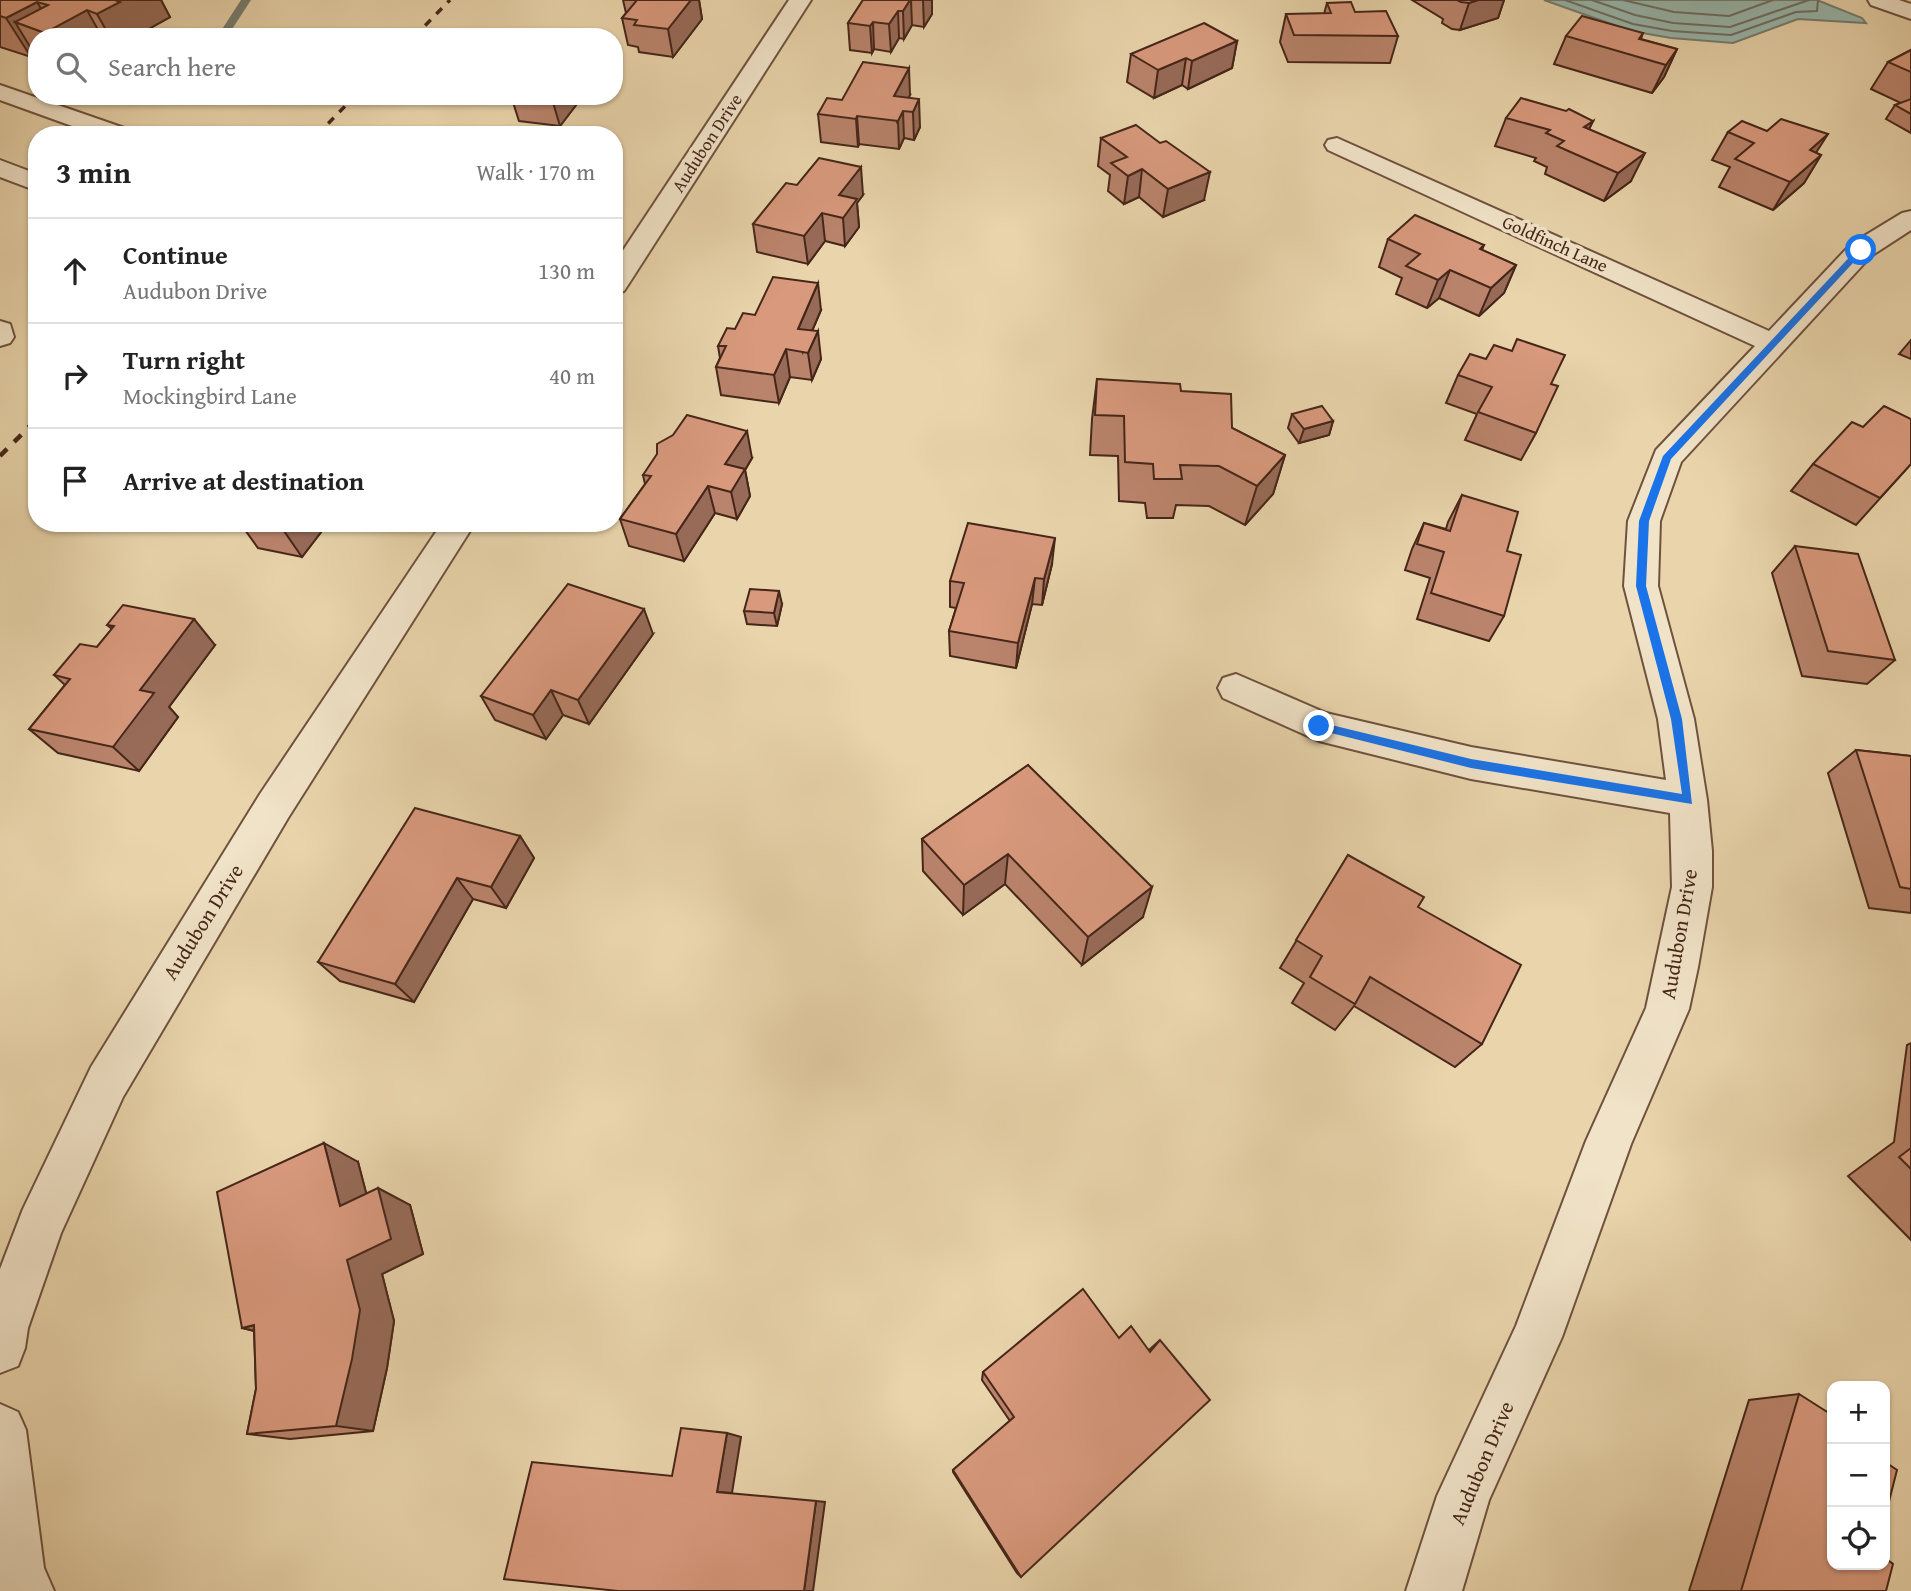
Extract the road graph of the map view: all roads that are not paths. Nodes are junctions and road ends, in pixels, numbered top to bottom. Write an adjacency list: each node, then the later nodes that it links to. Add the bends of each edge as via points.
1 (800, 0): 12 (street, Audubon Drive)
2 (1879, 0): 3 (street)
3 (1911, 12)
4 (0, 92): 5 (street)
5 (28, 102)
6 (37, 105): 7 (street)
7 (96, 126)
8 (1338, 145): 15 (street, Goldfinch Lane)
9 (0, 168): 10 (street)
10 (28, 179)
11 (1911, 219): 15 (street, Audubon Drive, via 1861,250)
12 (623, 271)
13 (0, 330): 14 (street)
14 (0, 337)
15 (1772, 343): 18 (street, Audubon Drive, via 1667,458 1644,521 1641,586 1676,719)
16 (453, 532): 19 (street, Audubon Drive, via 274,806 107,1082 40,1226)
17 (1236, 688): 18 (street, via 1319,726 1471,763)
18 (1688, 800): 22 (street, Audubon Drive, via 1692,887 1667,1009 1609,1141 1538,1337 1464,1496)
19 (0, 1348)
20 (0, 1430): 21 (street)
21 (14, 1583)
22 (1434, 1591)

